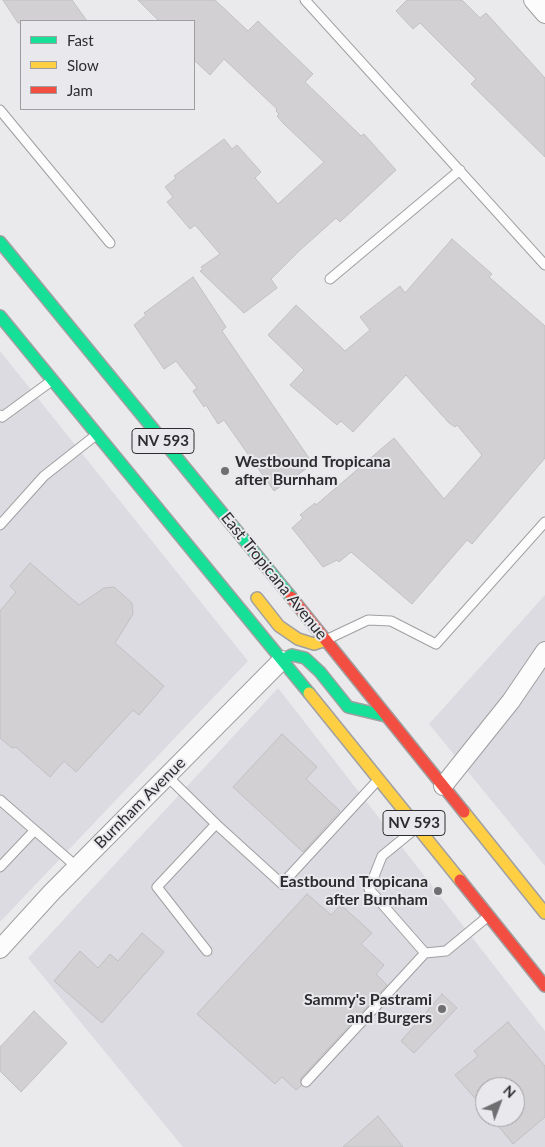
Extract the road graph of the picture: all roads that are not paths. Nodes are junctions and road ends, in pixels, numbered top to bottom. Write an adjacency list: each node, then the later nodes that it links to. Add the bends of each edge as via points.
1 (305, 0): 5 (lane)
2 (532, 0): 3 (street)
3 (545, 14)
4 (0, 110): 7 (lane)
5 (460, 170): 10 (lane); 11 (lane)
6 (0, 242): 9 (main road, East Tropicana Avenue / NV 593)
7 (110, 243)
8 (0, 252): 9 (main road)
9 (16, 261): 21 (main road, East Tropicana Avenue / NV 593)
10 (545, 265)
11 (330, 279)
12 (0, 316): 13 (main road, NV 593)
13 (52, 380): 14 (lane); 15 (main road, NV 593)
14 (1, 417)
15 (96, 434): 17 (lane, via 44,476); 18 (main road, NV 593)
16 (545, 522): 21 (lane, via 436,644 391,621 368,620)
17 (0, 525)
18 (214, 574): 19 (main road); 23 (main road, NV 593)
19 (231, 582)
20 (249, 589): 21 (main road, via 279,626 298,640 314,644)
21 (326, 640): 24 (main road, East Tropicana Avenue / NV 593)
22 (545, 651): 27 (street, via 511,701)
23 (282, 660): 24 (main road, via 292,655 305,658 348,707); 25 (street, Burnham Avenue); 26 (main road, NV 593)
24 (386, 716): 27 (main road, East Tropicana Avenue / NV 593)
25 (167, 776): 29 (lane); 33 (street, Burnham Avenue)
26 (378, 780): 29 (lane, via 282,884); 30 (main road, NV 593)
27 (442, 786): 34 (main road, East Tropicana Avenue / NV 593)
28 (0, 800): 31 (lane)
29 (216, 824): 37 (lane, via 157,887)
30 (417, 827): 35 (main road, NV 593); 38 (lane, via 382,856 369,889)
31 (34, 831): 32 (lane); 33 (lane)
32 (0, 867)
33 (77, 867): 36 (street, Burnham Avenue)
34 (545, 913)
35 (490, 915): 38 (lane, via 446,951); 39 (main road, NV 593)
36 (0, 949)
37 (207, 951)
38 (424, 953): 40 (lane)
39 (545, 986)
40 (306, 1082)

